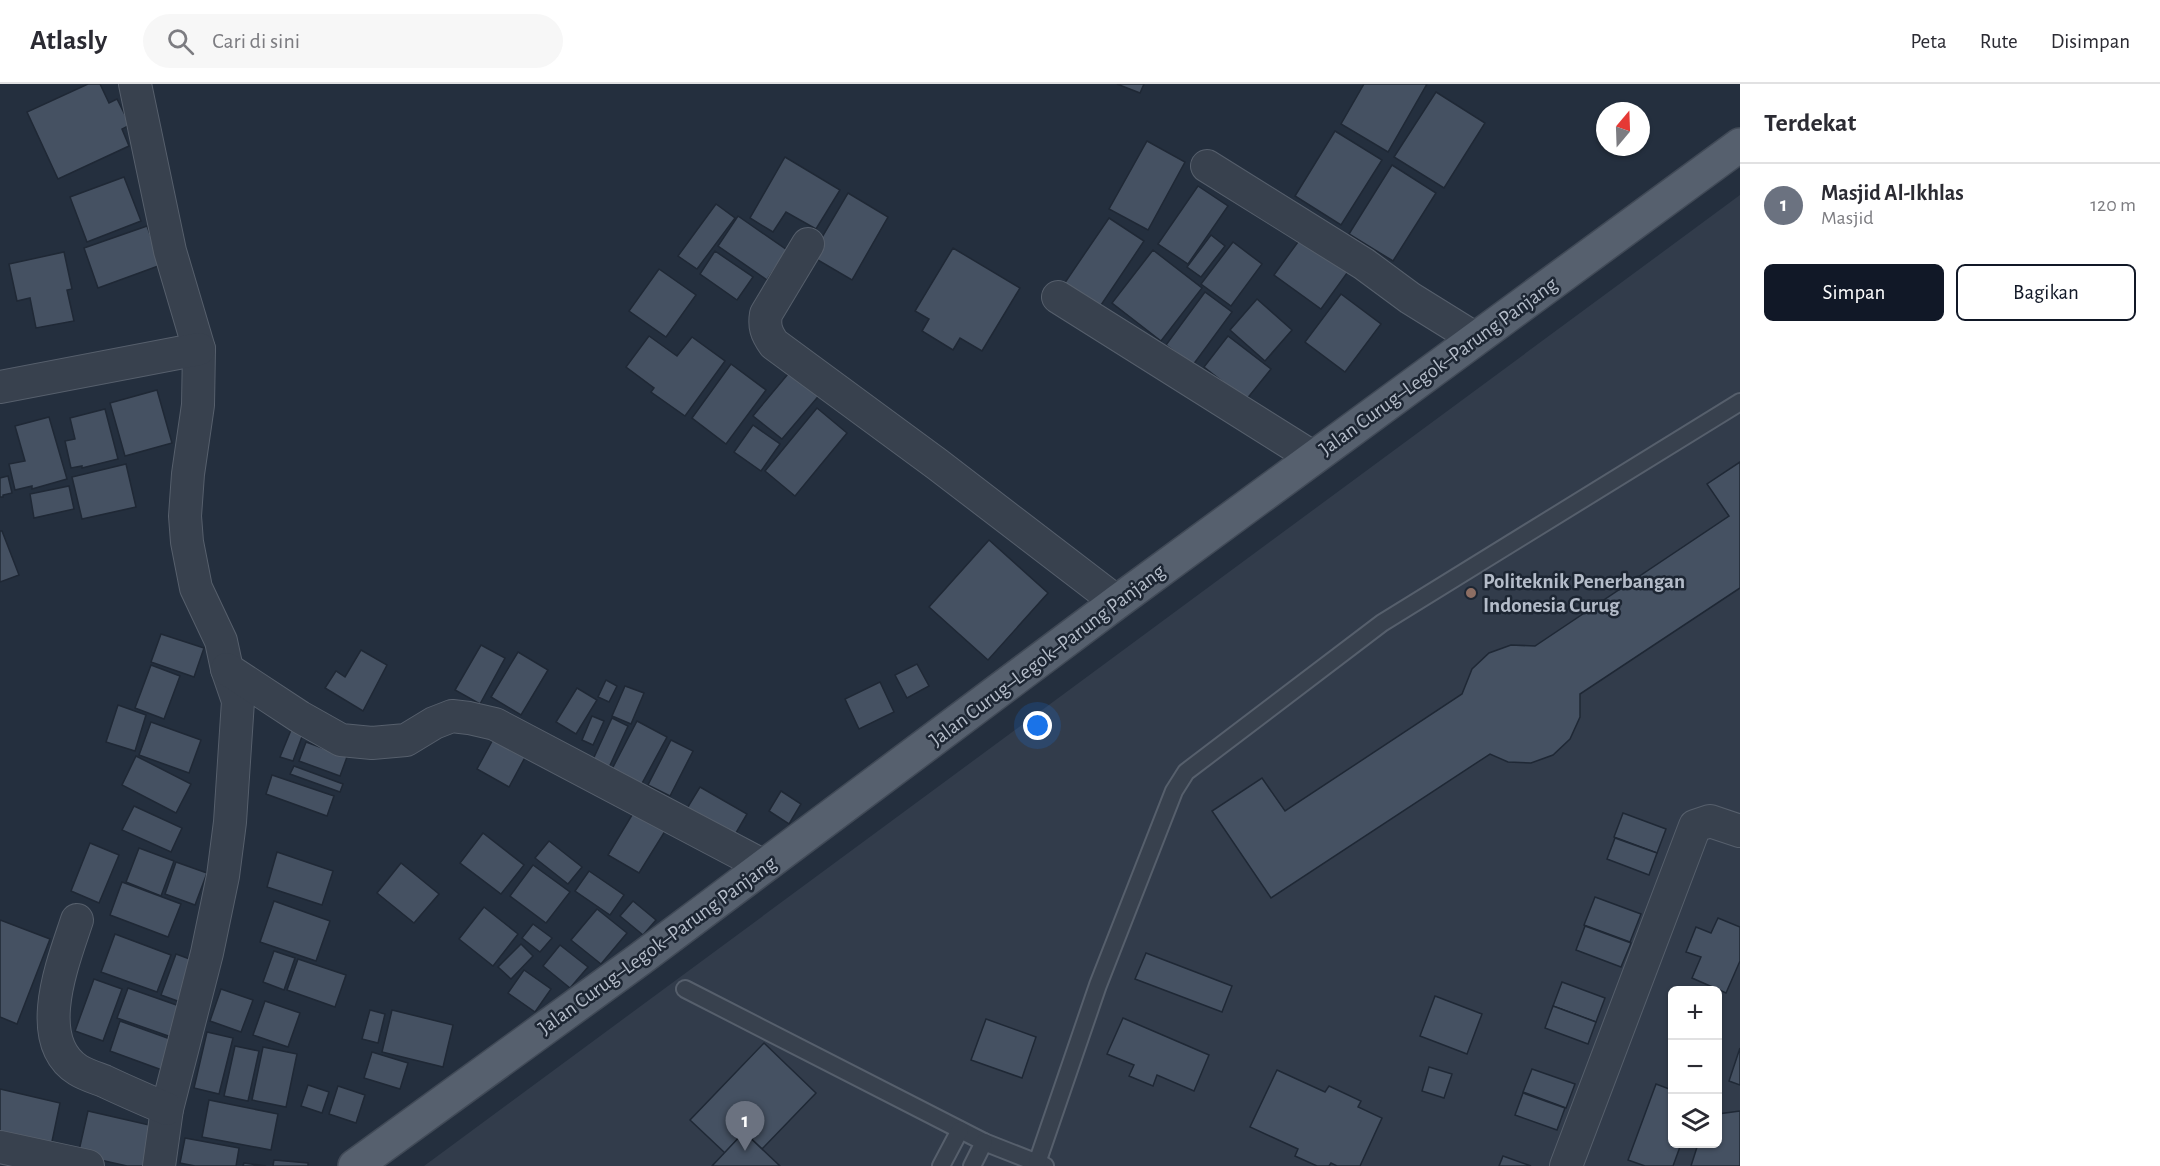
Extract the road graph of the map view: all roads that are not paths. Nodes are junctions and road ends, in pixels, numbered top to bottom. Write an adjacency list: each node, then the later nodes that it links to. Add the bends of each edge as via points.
1 (135, 84): 7 (street, via 170,251)
2 (1740, 145): 6 (main road, Jalan Curug–Legok–Parung Panjang)
3 (1208, 166): 6 (street)
4 (808, 244): 11 (street, via 766,314 764,325 774,344)
5 (1058, 297): 10 (street)
6 (1476, 339): 10 (main road, Jalan Curug–Legok–Parung Panjang)
7 (200, 349): 8 (street); 12 (street, via 198,405 185,516 187,542 196,588 221,641)
8 (0, 387)
9 (1740, 402): 21 (lane, via 1382,623 1186,772 1174,791 1098,985)
10 (1314, 458): 11 (main road, Jalan Curug–Legok–Parung Panjang)
11 (1117, 602): 14 (main road, Jalan Curug–Legok–Parung Panjang)
12 (227, 669): 14 (street, via 341,740 406,740 453,716 495,724); 17 (street, via 238,701 230,822 207,953)
13 (1740, 831): 27 (street, via 1710,821 1695,826)
14 (764, 866): 24 (main road, Jalan Curug–Legok–Parung Panjang)
15 (77, 920): 17 (street, via 57,990 53,1030 59,1046 78,1070)
16 (685, 988): 18 (lane)
17 (168, 1109): 23 (street)
18 (960, 1130): 19 (lane); 25 (lane)
19 (984, 1142): 21 (lane); 26 (lane)
20 (0, 1148): 22 (street)
21 (1041, 1165)
22 (88, 1166)
23 (159, 1166)
24 (355, 1166)
25 (941, 1166)
26 (972, 1166)
27 (1566, 1166)

